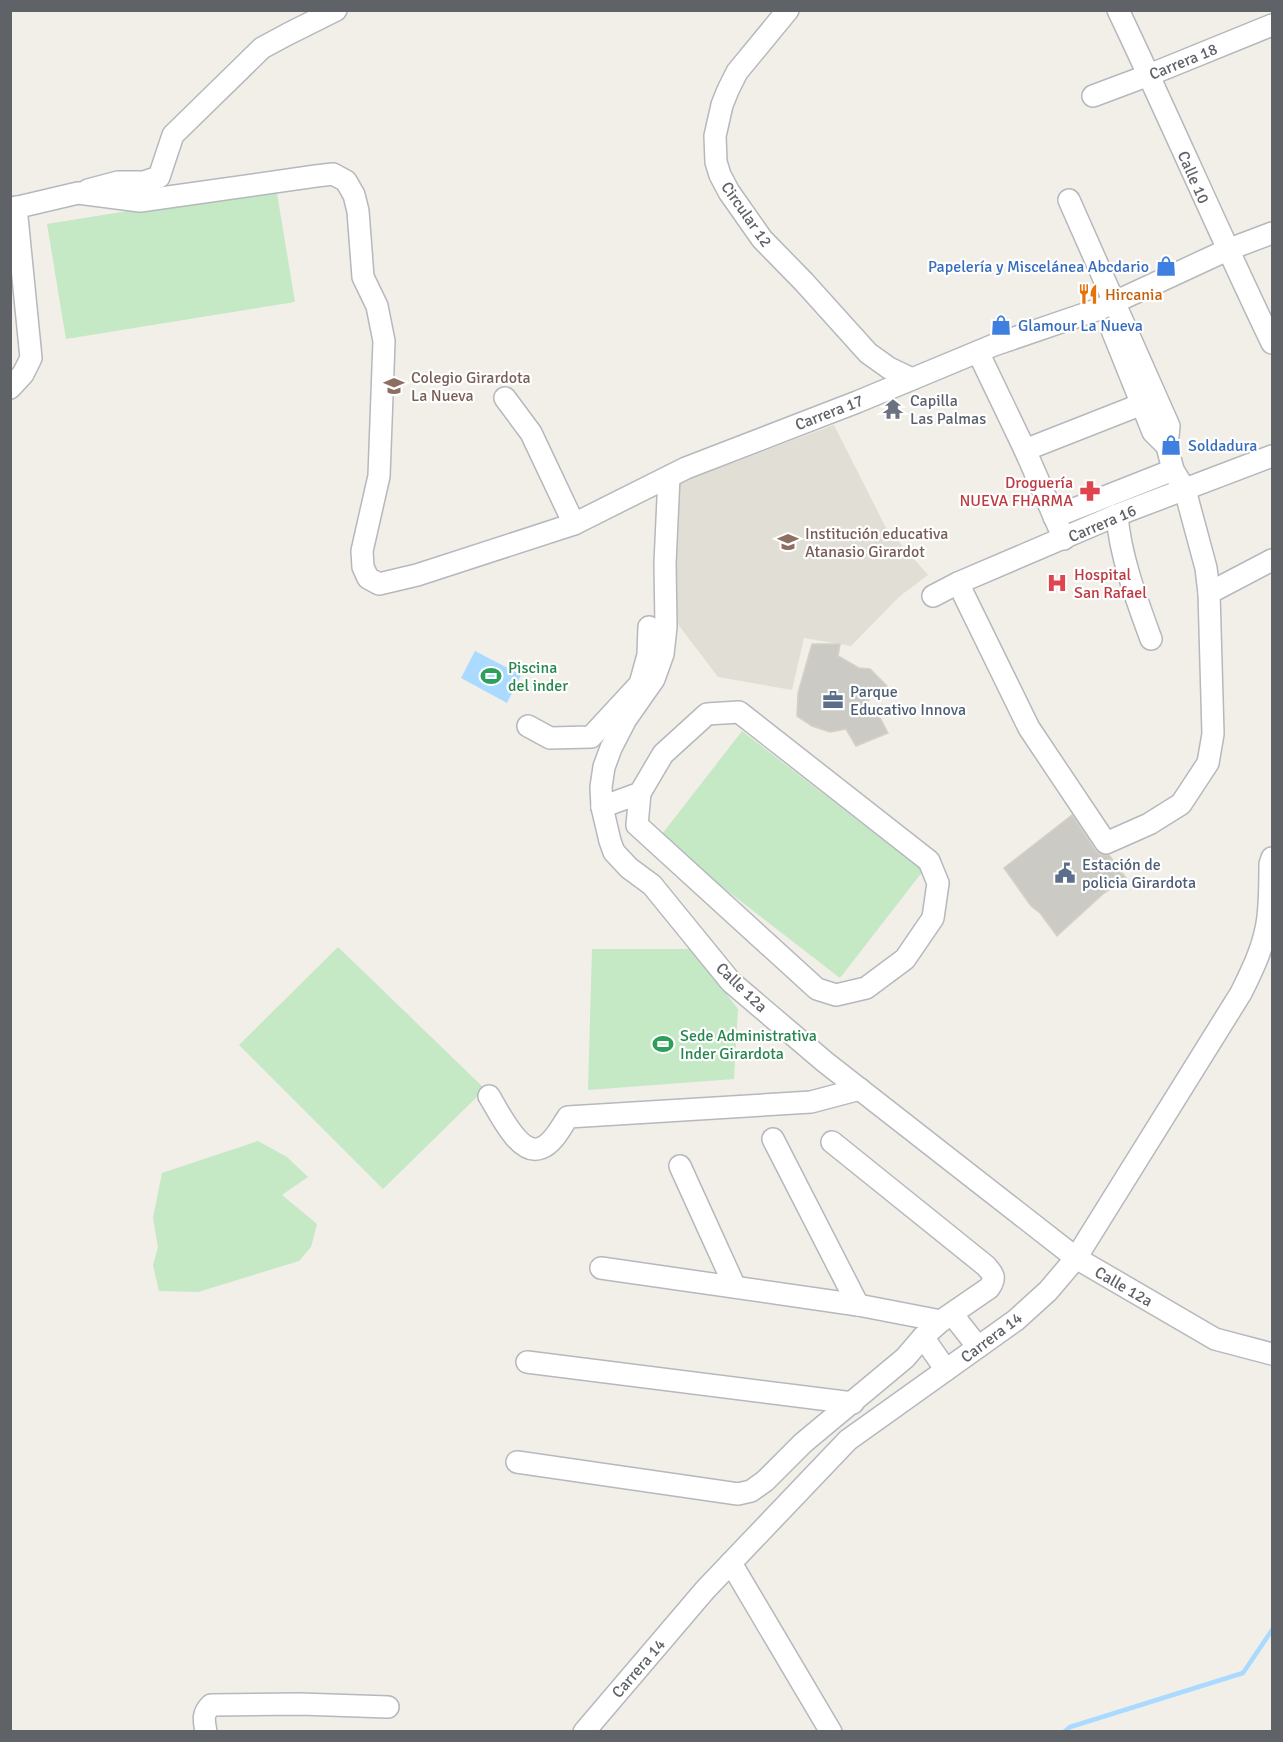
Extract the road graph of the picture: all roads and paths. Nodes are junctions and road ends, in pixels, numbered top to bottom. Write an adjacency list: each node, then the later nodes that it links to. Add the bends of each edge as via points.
1 (336, 10): 7 (street, via 262,48 173,135 159,177 144,182 118,182)
2 (788, 10): 15 (street, Circular 12, via 737,72 722,105 715,136 720,175 762,239 868,353)
3 (1118, 10): 5 (street, Calle 10)
4 (1272, 25): 5 (street, Carrera 18)
5 (1149, 75): 6 (street, Carrera 18); 11 (street, Calle 10)
6 (1092, 96)
7 (78, 193): 9 (street); 27 (street, Carrera 17, via 140,201 333,174 346,181 358,211 363,277 377,306 384,341 380,476 362,551 368,578 379,584 417,575)
8 (1069, 200): 12 (street)
9 (13, 208): 16 (street, via 31,358)
10 (1272, 232): 11 (street, Carrera 17)
11 (1227, 250): 12 (street, Carrera 17); 13 (street, Calle 10)
12 (1108, 305): 14 (street, Carrera 17); 18 (street); 19 (street, via 1169,426)
13 (1272, 343)
14 (978, 352): 15 (street, Carrera 17); 20 (street)
15 (912, 379): 23 (street, Carrera 17)
16 (10, 387)
17 (505, 398): 27 (street, via 531,433)
18 (1142, 404): 19 (street, via 1154,432); 20 (street)
19 (1167, 446): 22 (street)
20 (1025, 450): 26 (street)
21 (1272, 456): 24 (street, Carrera 16)
22 (1173, 470): 24 (street); 26 (street)
23 (669, 477): 27 (street, Carrera 17); 33 (street, Calle 12a, via 665,563)
24 (1185, 490): 25 (street, Carrera 16); 31 (street)
25 (1117, 515): 28 (street, Carrera 16); 34 (street, via 1134,592)
26 (1054, 517): 28 (street)
27 (574, 524)
28 (1064, 539): 30 (street, Carrera 16)
29 (1272, 560): 31 (street)
30 (958, 583): 31 (street, via 1029,728 1106,843 1181,804 1208,763 1214,734); 32 (street, Carrera 16)
31 (1209, 593)
32 (933, 596)
33 (652, 627): 35 (street, via 640,684 591,737 550,738); 37 (street, Calle 12a, via 663,654 654,679 610,748 601,787)
34 (1151, 639)
35 (528, 726)
36 (640, 793): 36 (street, via 663,754 707,714 739,712 929,861 938,883 933,918 905,959 866,988 836,995 818,989 637,825); 37 (street)
37 (602, 807): 39 (street, Calle 12a, via 614,852 652,885 731,982)
38 (1272, 858): 44 (street, Carrera 14, via 1266,927 1253,970)
39 (860, 1089): 40 (street, via 811,1102 568,1117 540,1149 528,1148 513,1136); 44 (street, Calle 12a)
40 (489, 1096)
41 (773, 1139): 47 (street)
42 (832, 1142): 48 (street, via 994,1275 989,1288)
43 (680, 1166): 46 (street)
44 (1076, 1258): 50 (street, Carrera 14, via 1048,1291); 51 (street, Calle 12a, via 1215,1340)
45 (601, 1268): 46 (street)
46 (735, 1287): 47 (street)
47 (858, 1305): 48 (street)
48 (947, 1317): 49 (street); 50 (street)
49 (924, 1337): 53 (street); 54 (street)
50 (978, 1347): 53 (street, Carrera 14)
51 (1272, 1354)
52 (527, 1362): 54 (street)
53 (946, 1370): 56 (street, Carrera 14, via 848,1440)
54 (853, 1402): 55 (street, via 765,1481 738,1494)
55 (517, 1462)
56 (731, 1563): 59 (street, Carrera 14); 60 (street)
57 (388, 1707): 58 (street, via 211,1705 203,1718)
58 (206, 1731)
59 (584, 1731)
60 (831, 1731)

